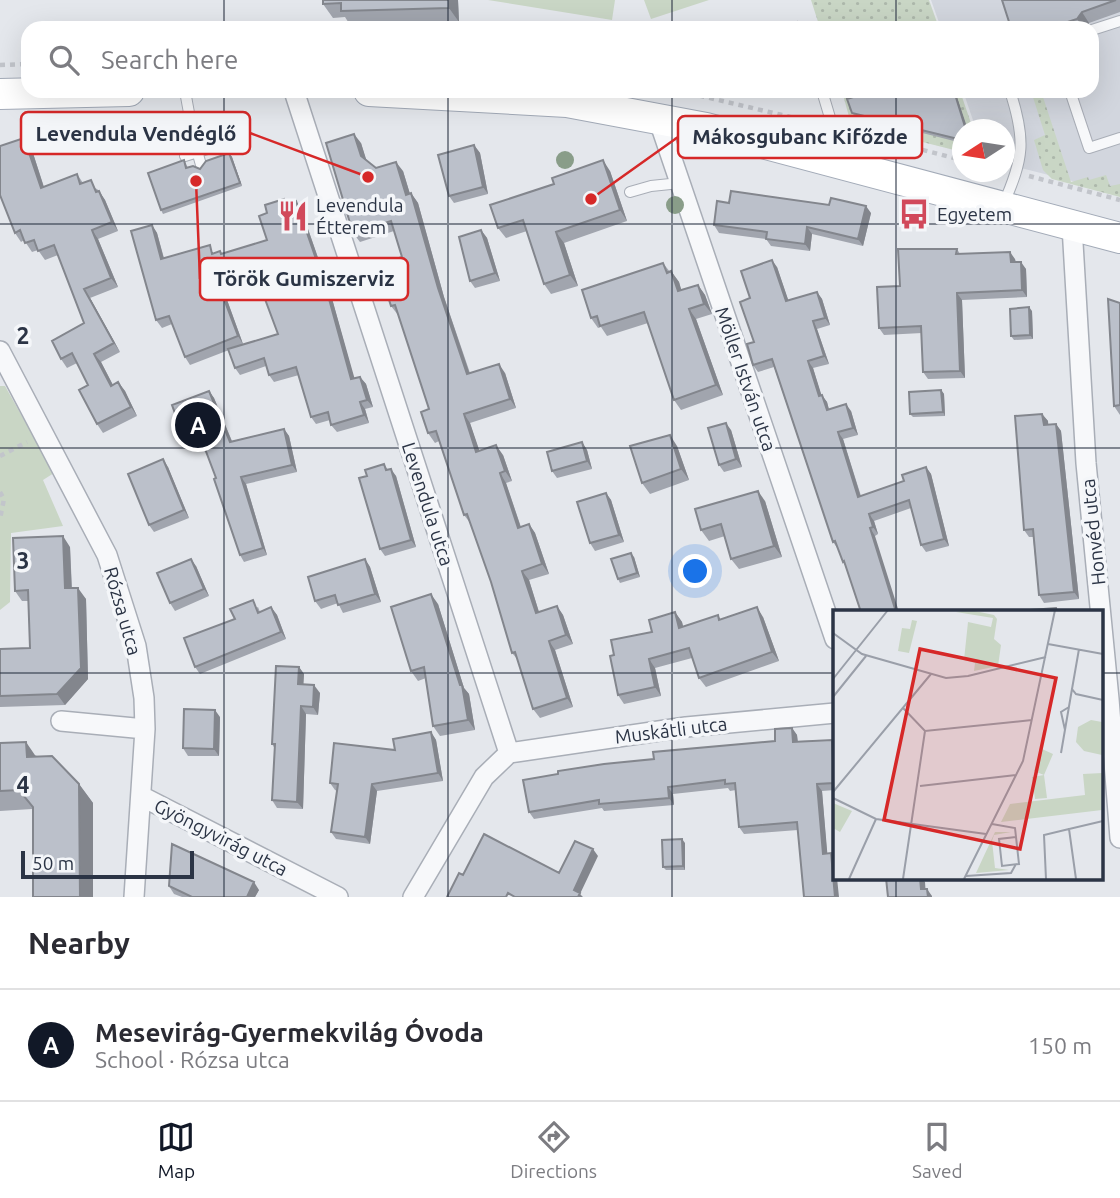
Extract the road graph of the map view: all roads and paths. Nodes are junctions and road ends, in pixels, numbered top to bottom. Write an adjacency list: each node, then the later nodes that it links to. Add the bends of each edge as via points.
1 (1120, 21): 2 (lane)
2 (1099, 28)
3 (21, 64): 4 (path)
4 (0, 65)
5 (0, 94): 6 (main road)
6 (21, 94)
7 (186, 98): 16 (lane)
8 (297, 98): 39 (street, Levendula utca)
9 (495, 98): 13 (main road, via 567,102)
10 (824, 98): 18 (lane, via 831,121)
11 (1012, 98): 20 (lane, via 1022,147)
12 (1072, 98): 14 (lane, via 1089,148)
13 (658, 118): 18 (main road); 21 (street, Möller István utca)
14 (1120, 138)
15 (220, 145): 16 (lane)
16 (198, 152): 17 (lane); 19 (lane)
17 (185, 156)
18 (833, 162): 24 (main road)
19 (201, 165)
20 (1017, 173): 23 (path); 24 (lane)
21 (680, 183): 22 (lane); 34 (street, Möller István utca)
22 (630, 192)
23 (1120, 200)
24 (1002, 208): 25 (main road)
25 (1072, 226): 26 (main road); 32 (street, Honvéd utca, via 1086,463)
26 (1120, 238)
27 (2, 359): 28 (street, Rózsa utca)
28 (44, 433): 29 (path); 38 (street, Rózsa utca, via 107,555 125,606 136,646)
29 (0, 456)
30 (0, 492): 31 (path, via 4,499)
31 (0, 519)
32 (1101, 610)
33 (1102, 620): 35 (street, Honvéd utca)
34 (833, 633)
35 (1110, 699): 41 (street, Honvéd utca)
36 (833, 713): 39 (street, Muskátli utca, via 686,727)
37 (61, 721): 38 (street)
38 (145, 729): 40 (street, Rózsa utca)
39 (509, 753): 44 (street, via 484,777)
40 (141, 796): 42 (street, Rózsa utca); 43 (street, Gyöngyvirág utca)
41 (1120, 838)
42 (134, 897)
43 (338, 897)
44 (414, 897)

